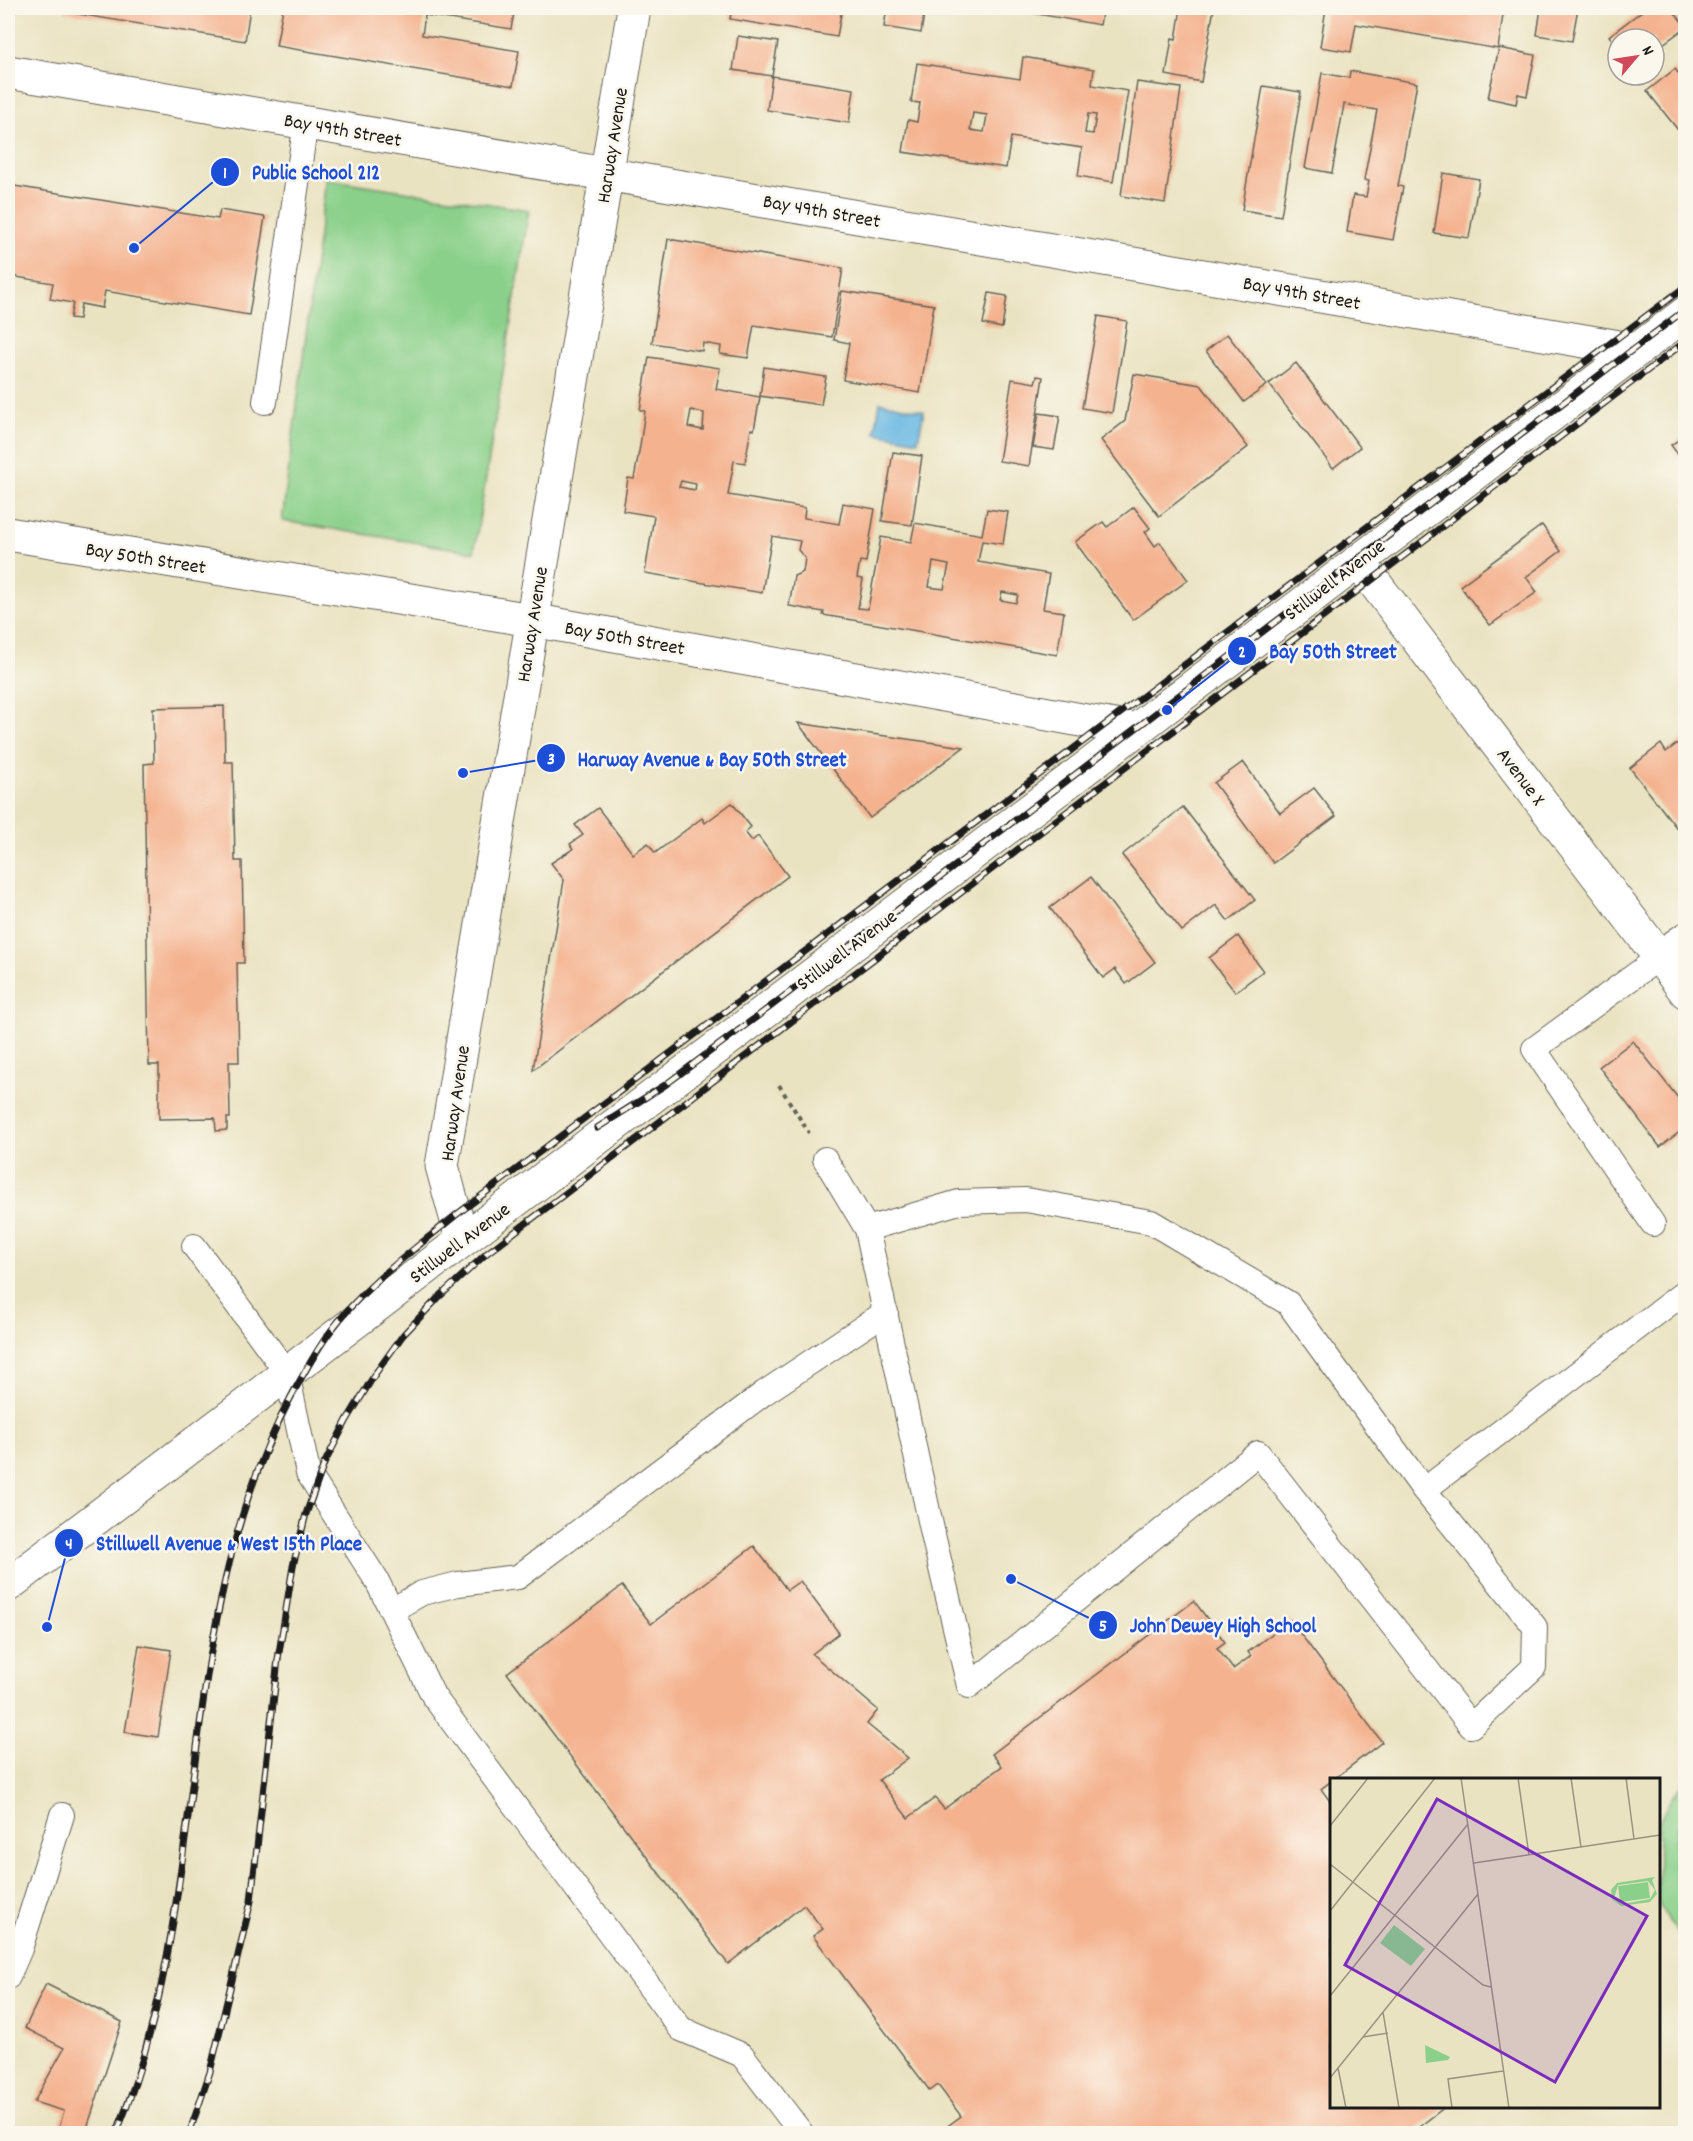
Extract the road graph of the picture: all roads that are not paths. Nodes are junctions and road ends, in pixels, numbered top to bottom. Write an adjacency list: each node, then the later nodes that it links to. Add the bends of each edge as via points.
1 (634, 8): 4 (street, Harway Avenue)
2 (8, 72): 3 (street, Bay 49th Street)
3 (306, 122): 4 (street, Bay 49th Street); 7 (lane)
4 (606, 173): 6 (street, Bay 49th Street); 10 (street, Harway Avenue)
5 (1686, 313): 6 (street, Stillwell Avenue)
6 (1637, 350): 9 (street, Stillwell Avenue)
7 (265, 402)
8 (8, 534): 10 (street, Bay 50th Street)
9 (1358, 561): 11 (street, Stillwell Avenue); 13 (street, Avenue X)
10 (532, 620): 11 (street, Bay 50th Street); 18 (street, Harway Avenue, via 442,1166)
11 (1136, 730): 18 (street, Stillwell Avenue)
12 (1686, 939): 13 (street)
13 (1659, 957): 14 (street, Avenue X); 16 (lane, via 1534,1049)
14 (1686, 992)
15 (825, 1159): 17 (lane)
16 (1653, 1224)
17 (867, 1229): 21 (lane); 23 (lane, via 959,1202 1026,1200 1151,1222 1288,1303)
18 (462, 1239): 22 (street, Stillwell Avenue)
19 (194, 1246): 22 (lane)
20 (1686, 1291): 23 (lane)
21 (886, 1312): 23 (lane, via 969,1686 1258,1453 1472,1726 1534,1667 1535,1627); 25 (lane, via 764,1393 518,1577 422,1593)
22 (287, 1373): 24 (street, Stillwell Avenue); 25 (lane, via 308,1473)
23 (1424, 1490)
24 (8, 1585)
25 (392, 1610): 28 (lane, via 434,1697 681,2030 742,2055)
26 (62, 1815): 27 (lane)
27 (8, 1977)
28 (802, 2133)

